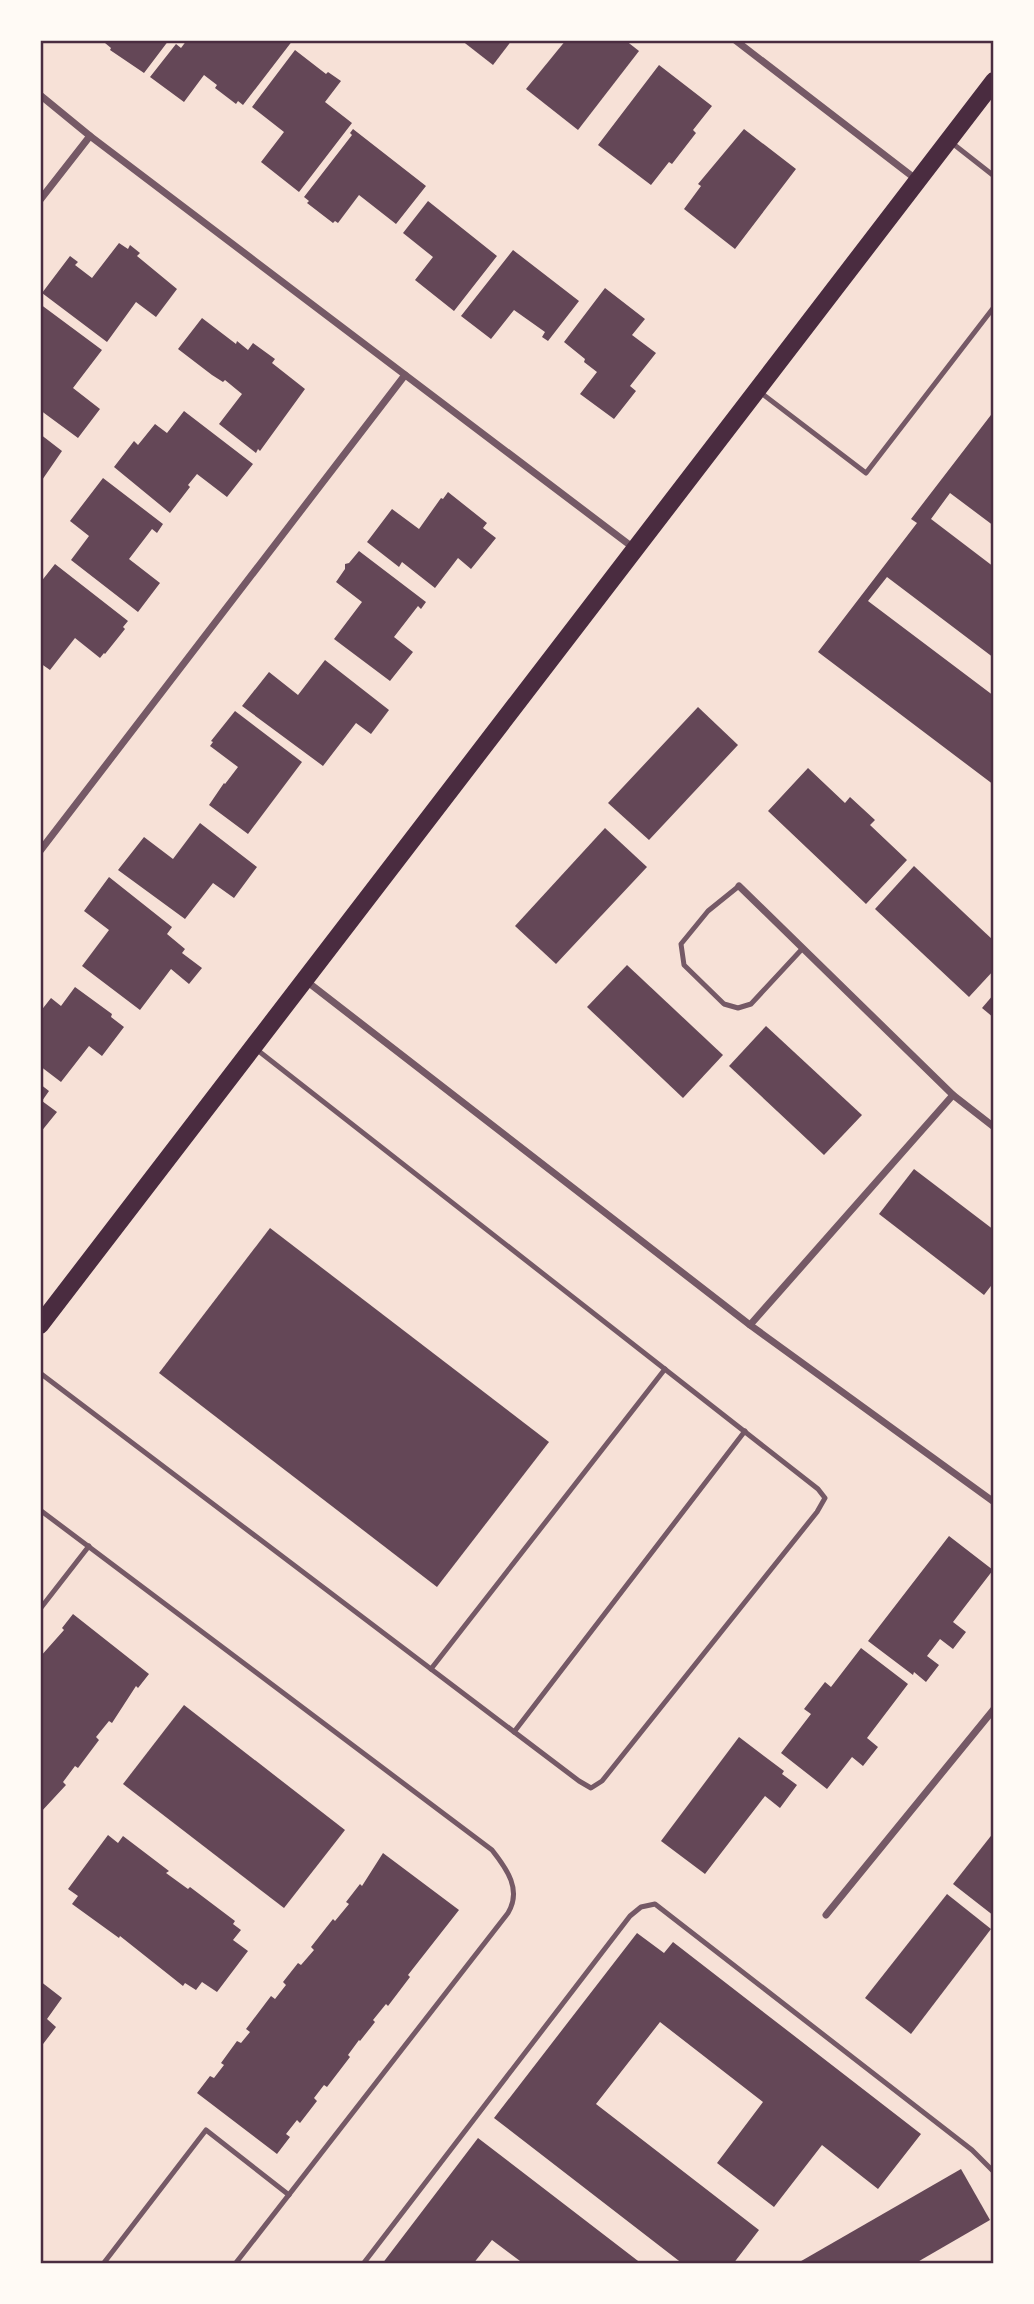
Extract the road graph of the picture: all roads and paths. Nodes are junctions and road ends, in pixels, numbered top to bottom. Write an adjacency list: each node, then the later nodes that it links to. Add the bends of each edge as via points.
1 (736, 40): 7 (street)
2 (994, 81): 5 (main road)
3 (40, 95): 4 (street)
4 (90, 136): 8 (street); 10 (street)
5 (948, 140): 6 (lane); 7 (main road)
6 (994, 176)
7 (917, 180): 11 (main road)
8 (40, 200)
9 (994, 307): 11 (lane, via 866,473)
10 (405, 375): 12 (street); 13 (street)
11 (757, 390): 12 (main road)
12 (635, 550): 16 (main road)
13 (40, 851)
14 (739, 886): 15 (street); 15 (lane, via 709,911 681,944 684,965 724,1004 738,1008 751,1004)
15 (803, 948): 18 (street)
16 (305, 979): 17 (main road); 21 (street)
17 (254, 1047): 20 (main road); 22 (lane)
18 (953, 1095): 19 (street); 21 (street)
19 (994, 1127)
20 (40, 1325)
21 (750, 1325): 25 (street)
22 (665, 1369): 24 (lane); 29 (lane)
23 (40, 1373): 29 (lane)
24 (745, 1432): 31 (lane); 31 (lane, via 818,1489 825,1498 817,1512 603,1780 591,1788)
25 (994, 1502)
26 (40, 1510): 27 (lane)
27 (89, 1546): 28 (lane); 34 (lane, via 492,1850 513,1885 514,1904 508,1913)
28 (40, 1609)
29 (431, 1669): 31 (lane)
30 (994, 1709): 32 (street)
31 (514, 1732)
32 (826, 1914)
33 (994, 2172): 37 (lane, via 972,2150 655,1904 630,1916)
34 (289, 2195): 35 (lane, via 206,2130); 36 (lane)
35 (103, 2264)
36 (235, 2264)
37 (363, 2264)

